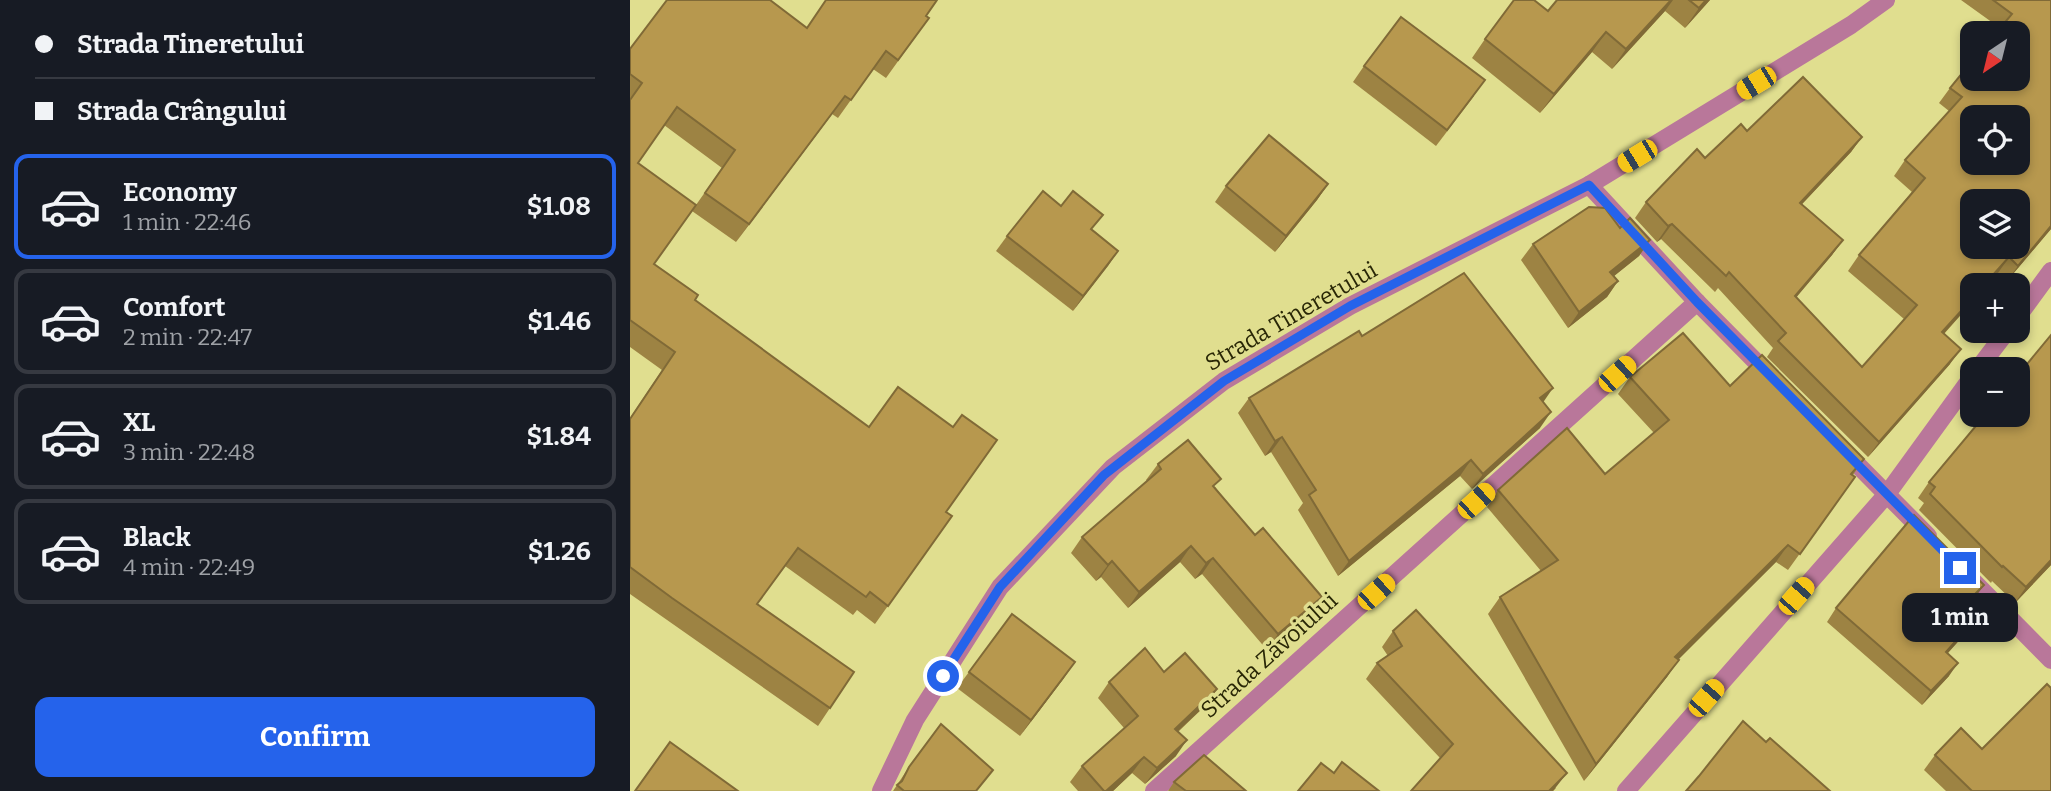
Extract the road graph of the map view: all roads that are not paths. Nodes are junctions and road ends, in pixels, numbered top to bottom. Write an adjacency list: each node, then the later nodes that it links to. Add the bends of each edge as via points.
1 (1885, 0): 2 (street, Strada Tineretului, via 1852,25)
2 (1589, 185): 5 (street); 13 (street, Strada Tineretului, via 1350,306 1224,381 1113,467 1000,587 915,720)
3 (2051, 271): 4 (street)
4 (2030, 300)
5 (1697, 302): 8 (street); 14 (street, Strada Zăvoiului)
6 (1998, 343): 7 (street)
7 (1987, 357)
8 (1783, 388)
9 (1960, 393): 11 (street)
10 (1830, 436): 11 (street)
11 (1886, 494): 12 (street); 15 (street)
12 (2051, 660)
13 (881, 791)
14 (1154, 791)
15 (1626, 791)

